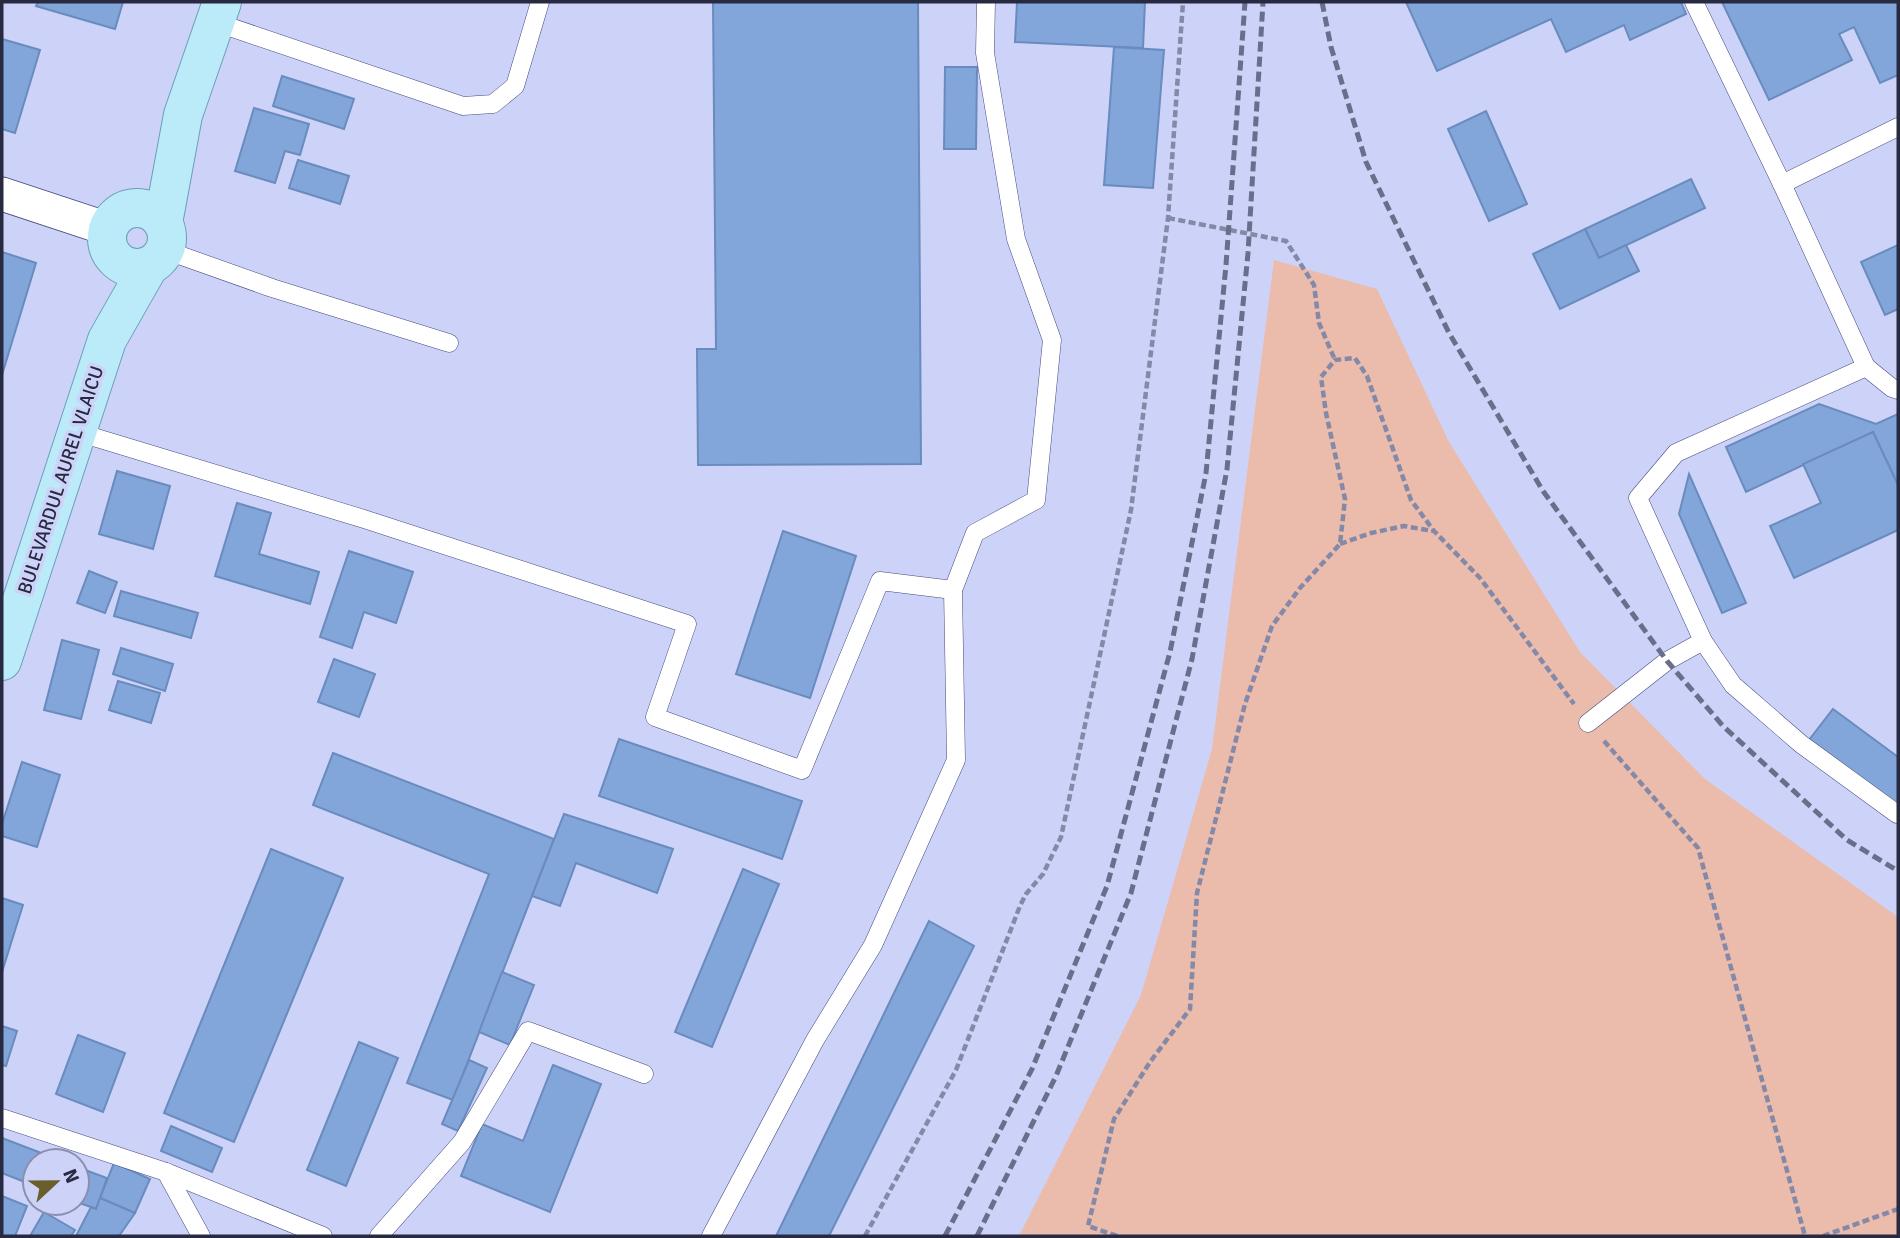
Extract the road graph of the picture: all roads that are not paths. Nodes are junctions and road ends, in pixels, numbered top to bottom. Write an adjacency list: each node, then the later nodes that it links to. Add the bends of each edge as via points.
1 (540, 2): 4 (lane, via 514,86 493,104 463,106)
2 (986, 2): 13 (lane, via 985,53 1016,239 1052,340 1037,500 975,533)
3 (1694, 2): 6 (lane)
4 (218, 12): 8 (main road, BULEVARDUL AUREL VLAICU)
5 (1898, 127): 6 (lane)
6 (1782, 184): 10 (lane)
7 (2, 194): 8 (street)
8 (138, 239): 9 (lane, via 272,288); 12 (main road, BULEVARDUL AUREL VLAICU)
9 (449, 343)
10 (1866, 367): 11 (lane); 14 (lane, via 1676,453 1638,498)
11 (1898, 390)
12 (77, 432): 13 (lane, via 687,624 655,717 802,770 880,580); 15 (main road, BULEVARDUL AUREL VLAICU)
13 (953, 590): 24 (lane, via 956,760 873,945 815,1040)
14 (1703, 641): 16 (lane, via 1667,661); 17 (lane, via 1733,685 1801,744)
15 (4, 646)
16 (1588, 723)
17 (1897, 814)
18 (644, 1074): 23 (lane, via 528,1031 462,1142)
19 (2, 1118): 20 (lane)
20 (166, 1172): 21 (lane); 22 (lane)
21 (201, 1236)
22 (323, 1236)
23 (379, 1236)
24 (712, 1236)

